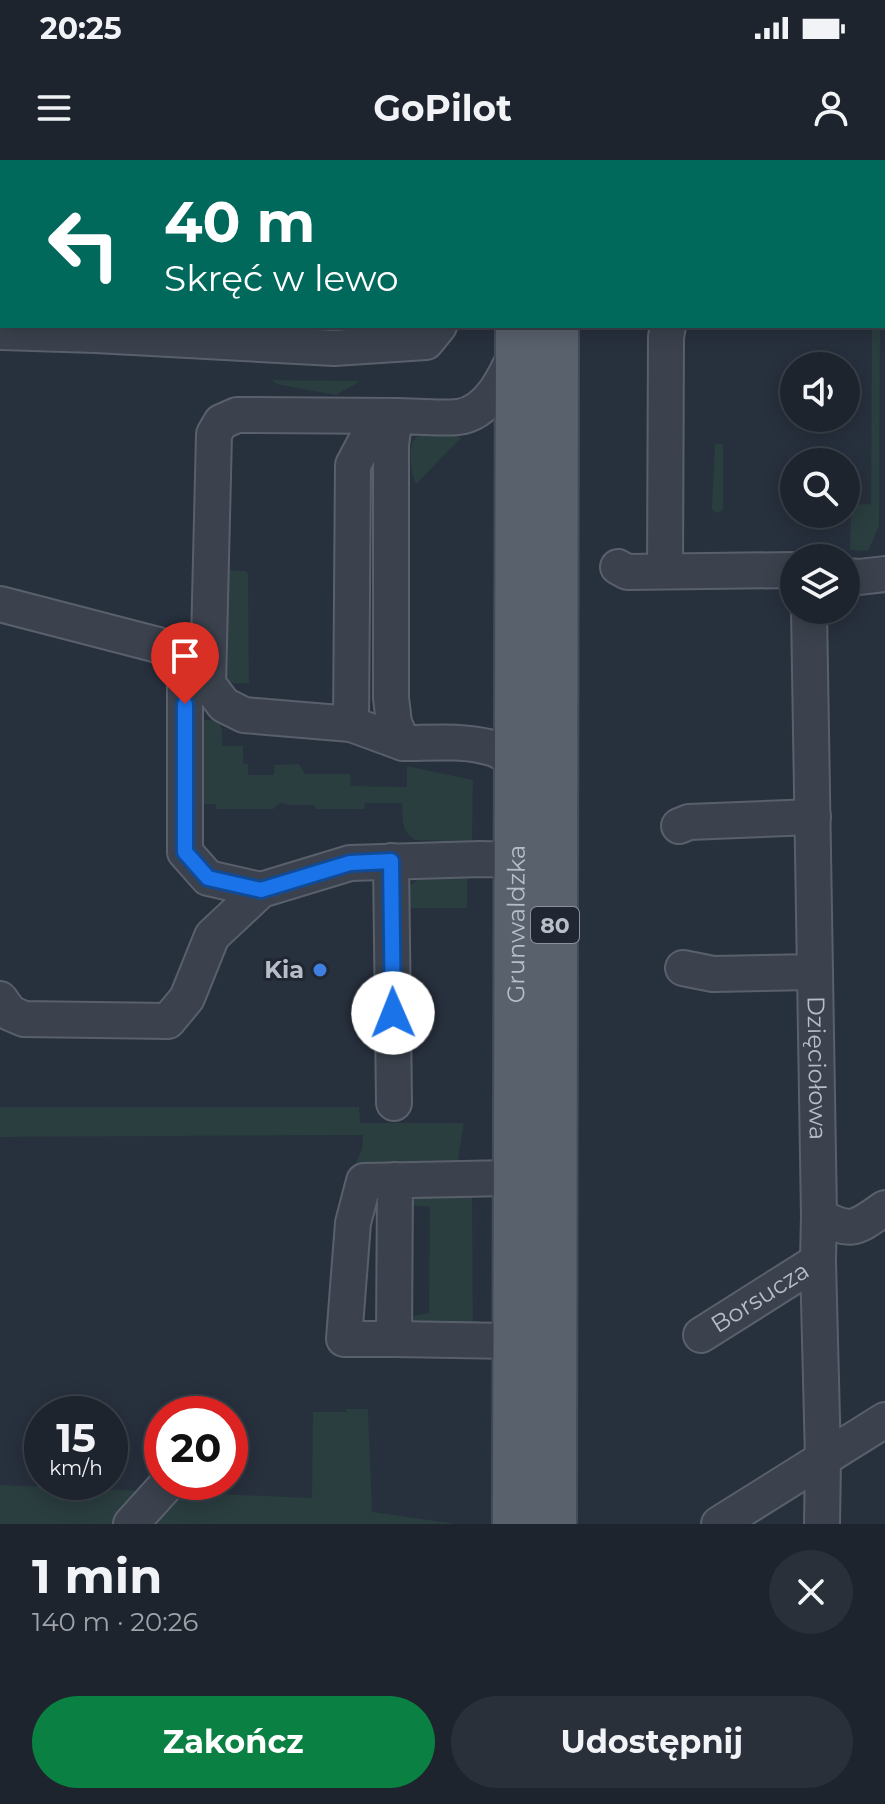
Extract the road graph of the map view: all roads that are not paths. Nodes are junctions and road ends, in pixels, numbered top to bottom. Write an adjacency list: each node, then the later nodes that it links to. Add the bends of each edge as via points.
1 (437, 328): 4 (street, via 426,342 334,348)
2 (556, 328): 39 (main road, Grunwaldzka / 80)
3 (668, 328): 9 (street)
4 (0, 332)
5 (518, 337): 6 (street, via 503,381 480,408 459,417); 16 (main road, Grunwaldzka / 80)
6 (395, 416): 14 (street, via 369,435 353,465); 14 (street, via 237,415 221,422 214,434 208,684 224,705 244,715); 15 (street, via 391,698)
7 (618, 567): 9 (street, via 627,572)
8 (780, 570): 9 (street)
9 (665, 571)
10 (885, 574): 11 (street)
11 (860, 577)
12 (0, 604): 21 (street, via 158,645 176,656 185,674 185,852 208,878)
13 (809, 624): 17 (street, Dzięciołowa)
14 (351, 724): 15 (street)
15 (403, 743): 16 (street, via 490,747)
16 (516, 763): 19 (main road, Grunwaldzka / 80)
17 (813, 817): 18 (street); 23 (street, Dzięciołowa)
18 (679, 826)
19 (516, 860): 20 (street); 26 (main road, Grunwaldzka / 80)
20 (391, 861): 21 (street, via 350,863); 25 (street)
21 (261, 890): 24 (street, via 212,936 187,998 168,1021 24,1019 10,1013)
22 (683, 968): 23 (street, via 713,974)
23 (814, 972): 29 (street, Dzięciołowa)
24 (0, 999)
25 (394, 1103)
26 (516, 1178): 27 (street); 33 (main road, Grunwaldzka / 80)
27 (395, 1180): 32 (street); 32 (street, via 364,1181 336,1340)
28 (885, 1208): 29 (street, via 858,1227 839,1227)
29 (819, 1216): 30 (street, Dzięciołowa)
30 (818, 1261): 31 (street, Borsucza); 35 (street, Dzięciołowa)
31 (701, 1335)
32 (394, 1339): 33 (street)
33 (515, 1341): 38 (main road, Grunwaldzka / 80)
34 (885, 1420): 35 (street)
35 (823, 1459): 40 (street); 41 (street, Dzięciołowa)
36 (153, 1500): 37 (street)
37 (131, 1524)
38 (515, 1524)
39 (554, 1524)
40 (719, 1524)
41 (822, 1524)

